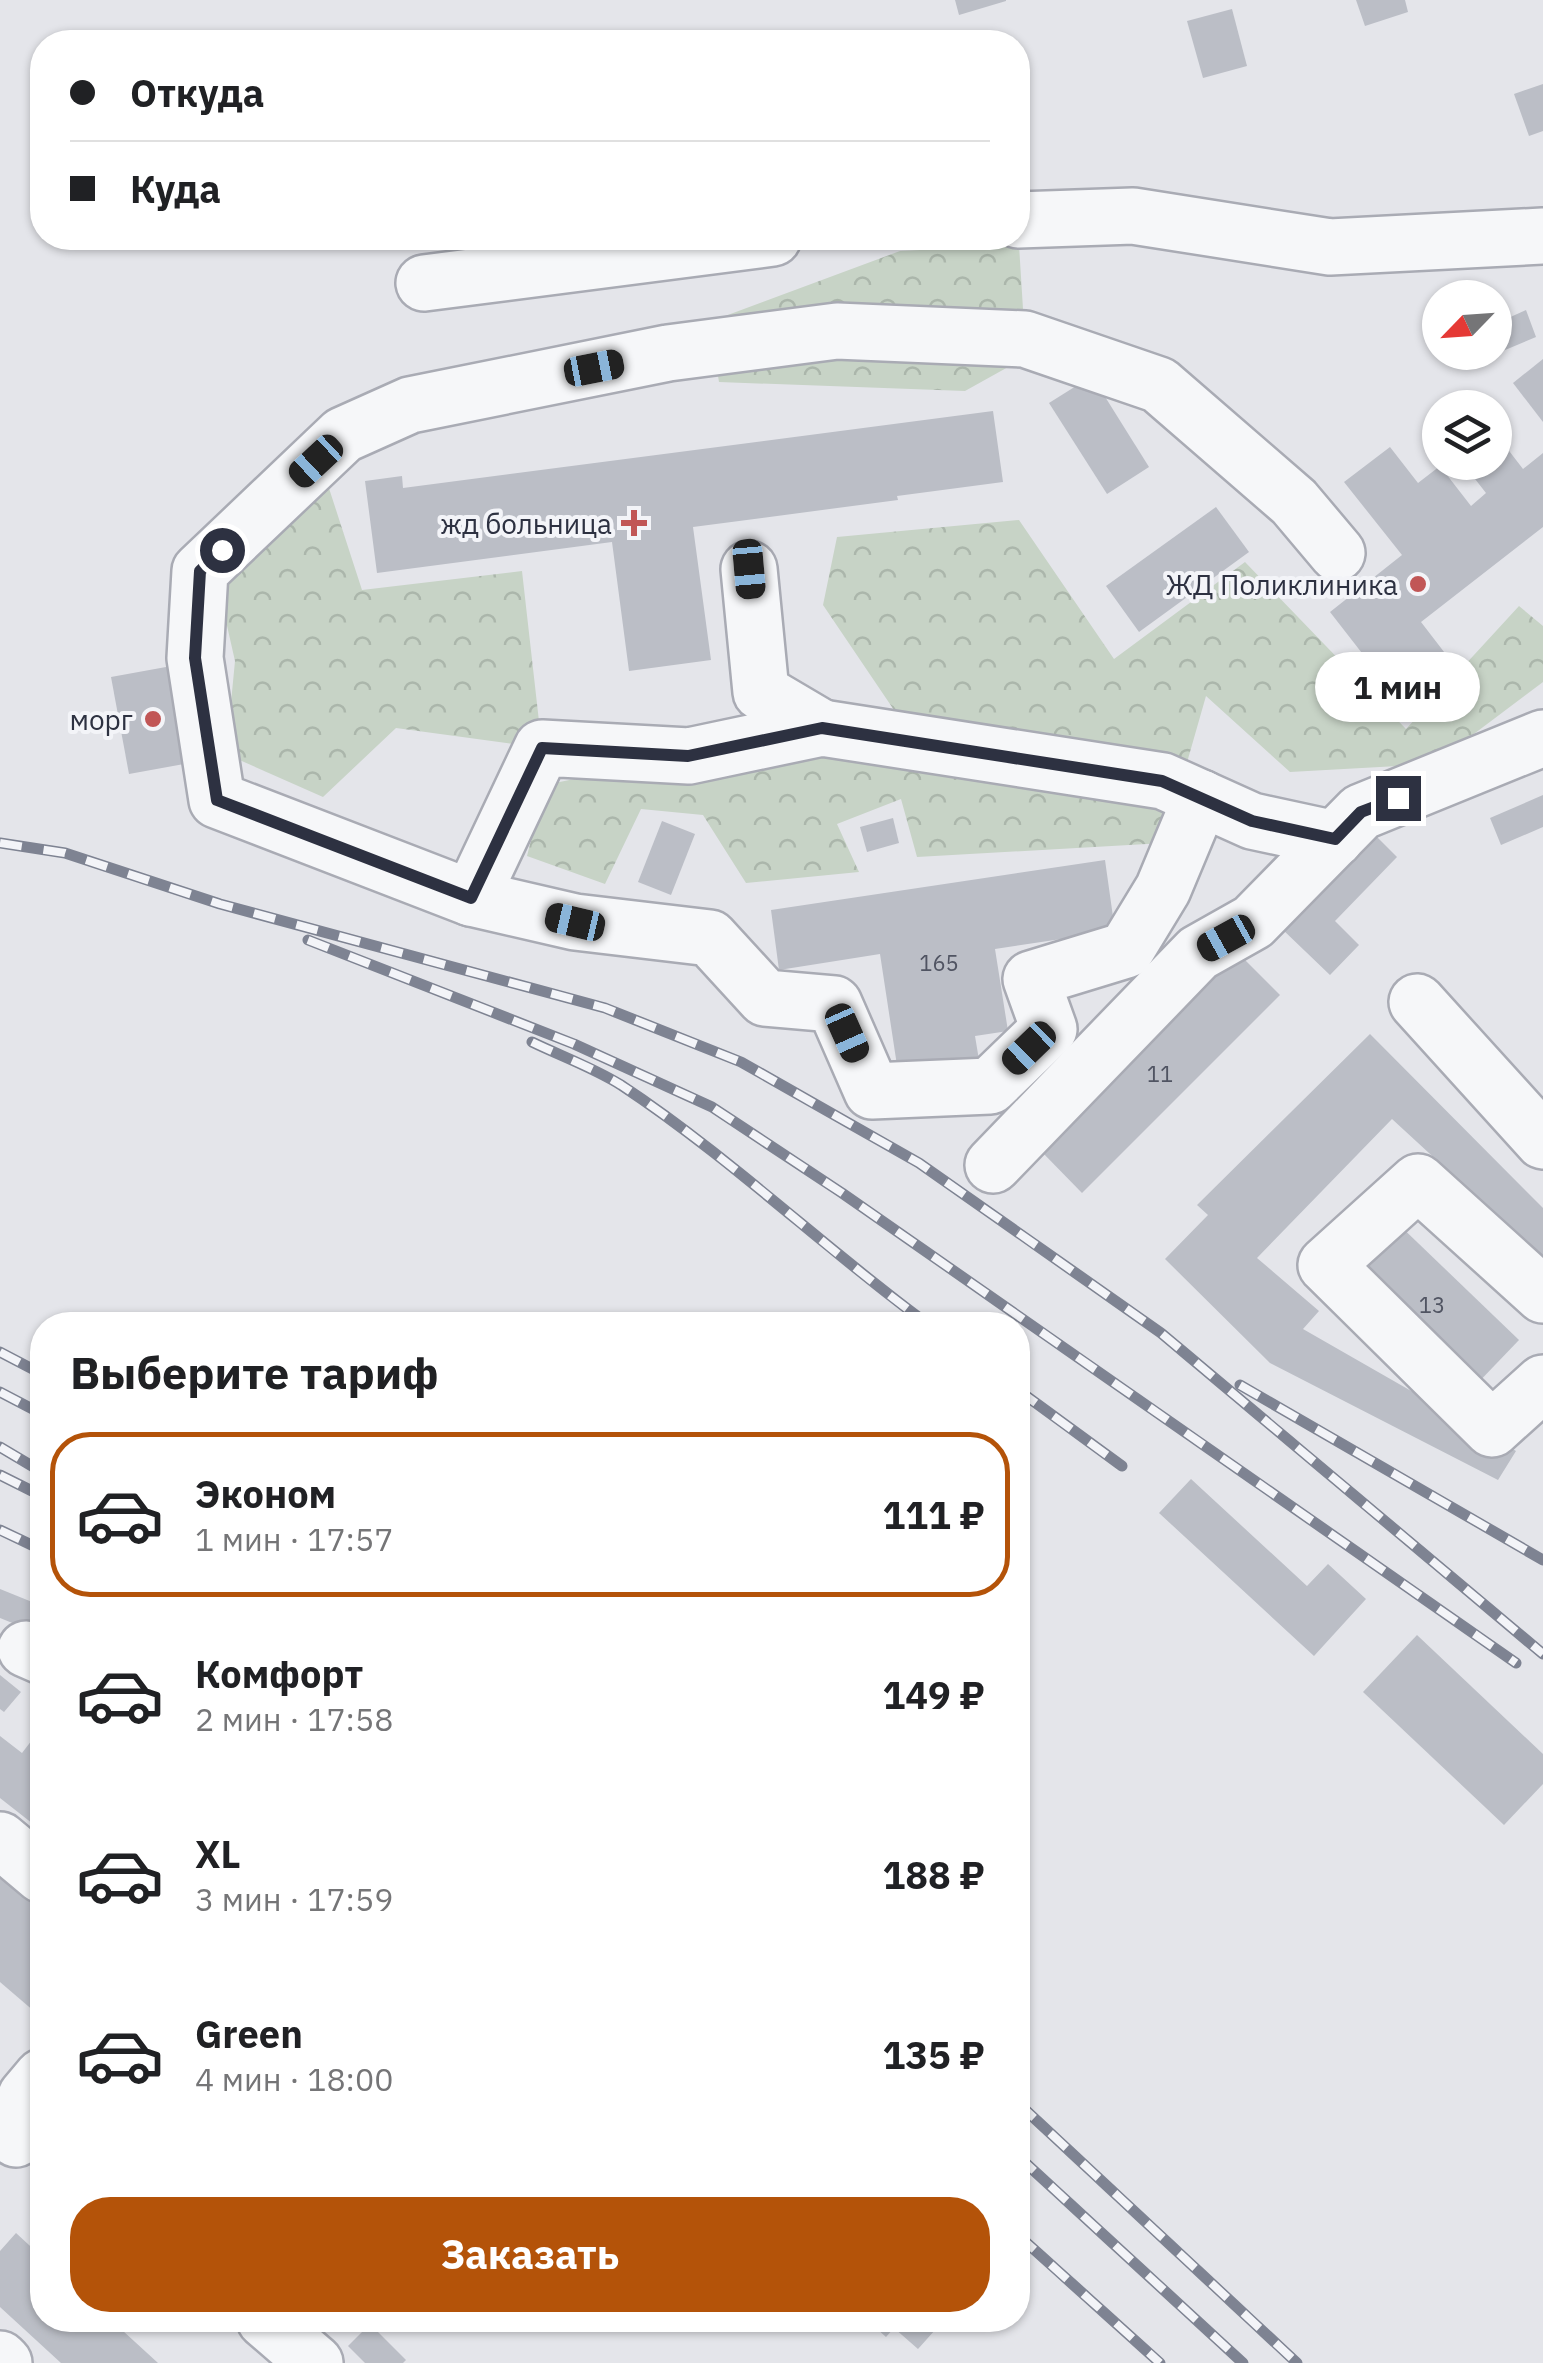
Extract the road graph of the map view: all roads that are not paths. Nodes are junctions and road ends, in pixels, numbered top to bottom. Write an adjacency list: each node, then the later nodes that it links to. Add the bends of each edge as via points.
1 (1030, 220): 2 (street, via 1133,216 1330,248)
2 (1543, 236)
3 (680, 250): 4 (street)
4 (424, 283)
5 (1338, 553): 11 (street, via 1294,502 1159,386 1025,339 837,331 668,353 410,405 343,435 200,571 195,658 217,800)
6 (749, 569): 7 (street, via 761,692)
7 (822, 728): 9 (street, via 1162,781); 11 (street, via 688,756 542,748)
8 (1543, 738): 10 (street, via 1361,812)
9 (1201, 798): 10 (street, via 1252,821); 11 (street, via 1163,889 1126,950 1031,979 1048,1029 990,1086 872,1091 834,1004 764,998 710,938 575,922)
10 (1335, 839): 14 (street, via 1253,922 1198,953)
11 (471, 898)
12 (1416, 1002): 13 (street)
13 (1543, 1141)
14 (993, 1165)
15 (1543, 1296): 16 (street, via 1418,1182 1326,1265 1492,1429)
16 (1543, 1383)
17 (0, 1840): 18 (street)
18 (30, 1864)
19 (30, 2091): 20 (street)
20 (20, 2150)

